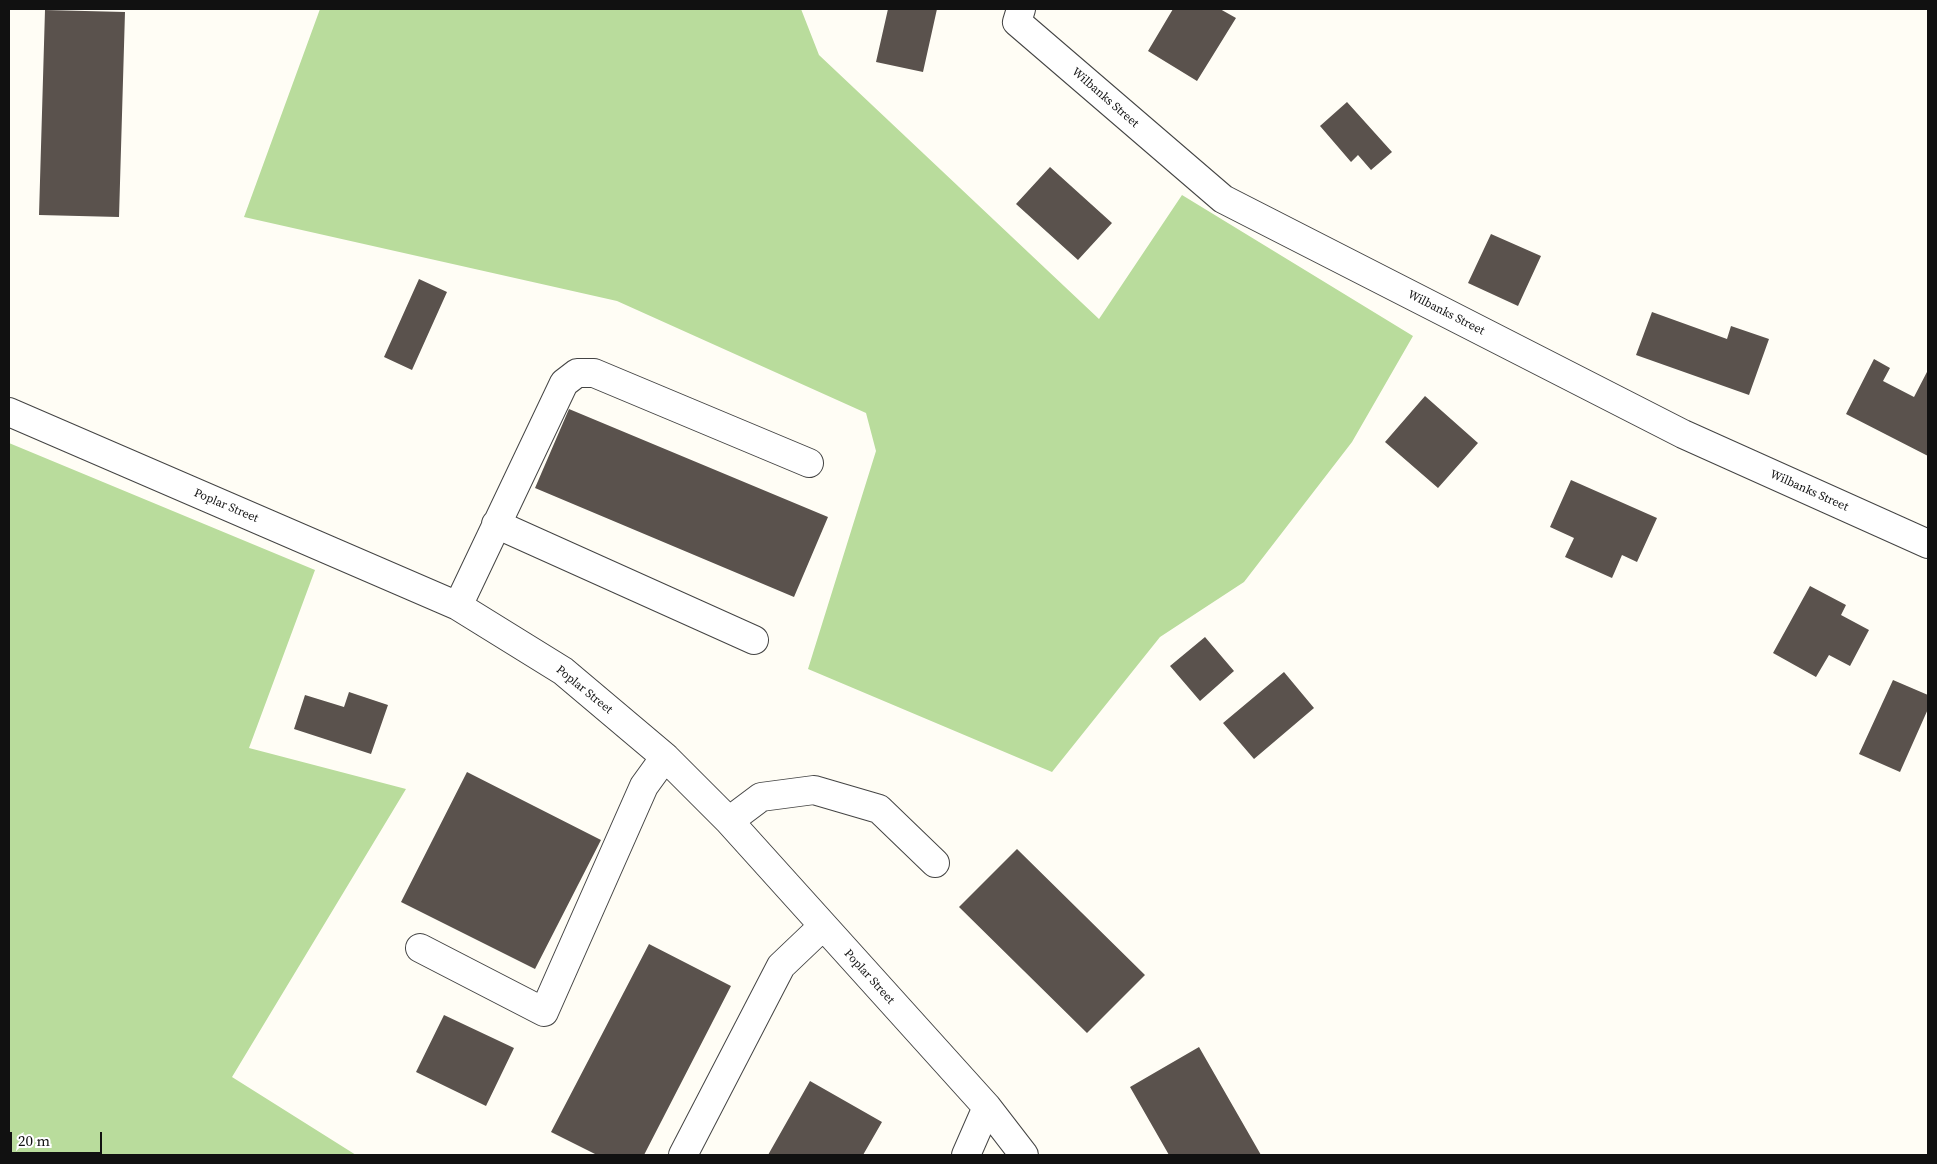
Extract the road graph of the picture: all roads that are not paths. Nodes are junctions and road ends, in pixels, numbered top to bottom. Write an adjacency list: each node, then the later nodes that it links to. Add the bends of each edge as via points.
1 (1021, 9): 5 (street, Wilbanks Street, via 1017,22 1223,199 1683,434)
2 (9, 412): 6 (street, Poplar Street)
3 (809, 463): 4 (street, via 594,373 577,373 564,383)
4 (496, 524): 6 (street); 7 (street)
5 (1928, 544)
6 (458, 606): 8 (street, Poplar Street, via 563,672)
7 (754, 640)
8 (664, 757): 9 (street, Poplar Street); 12 (street, via 644,786 544,1012)
9 (729, 821): 10 (street, via 761,797 814,790 879,809); 11 (street, Poplar Street)
10 (935, 863)
11 (823, 926): 13 (street, Poplar Street); 14 (street, via 781,966)
12 (420, 948)
13 (986, 1106): 15 (street); 16 (street, Poplar Street)
14 (683, 1155)
15 (966, 1155)
16 (1024, 1155)

